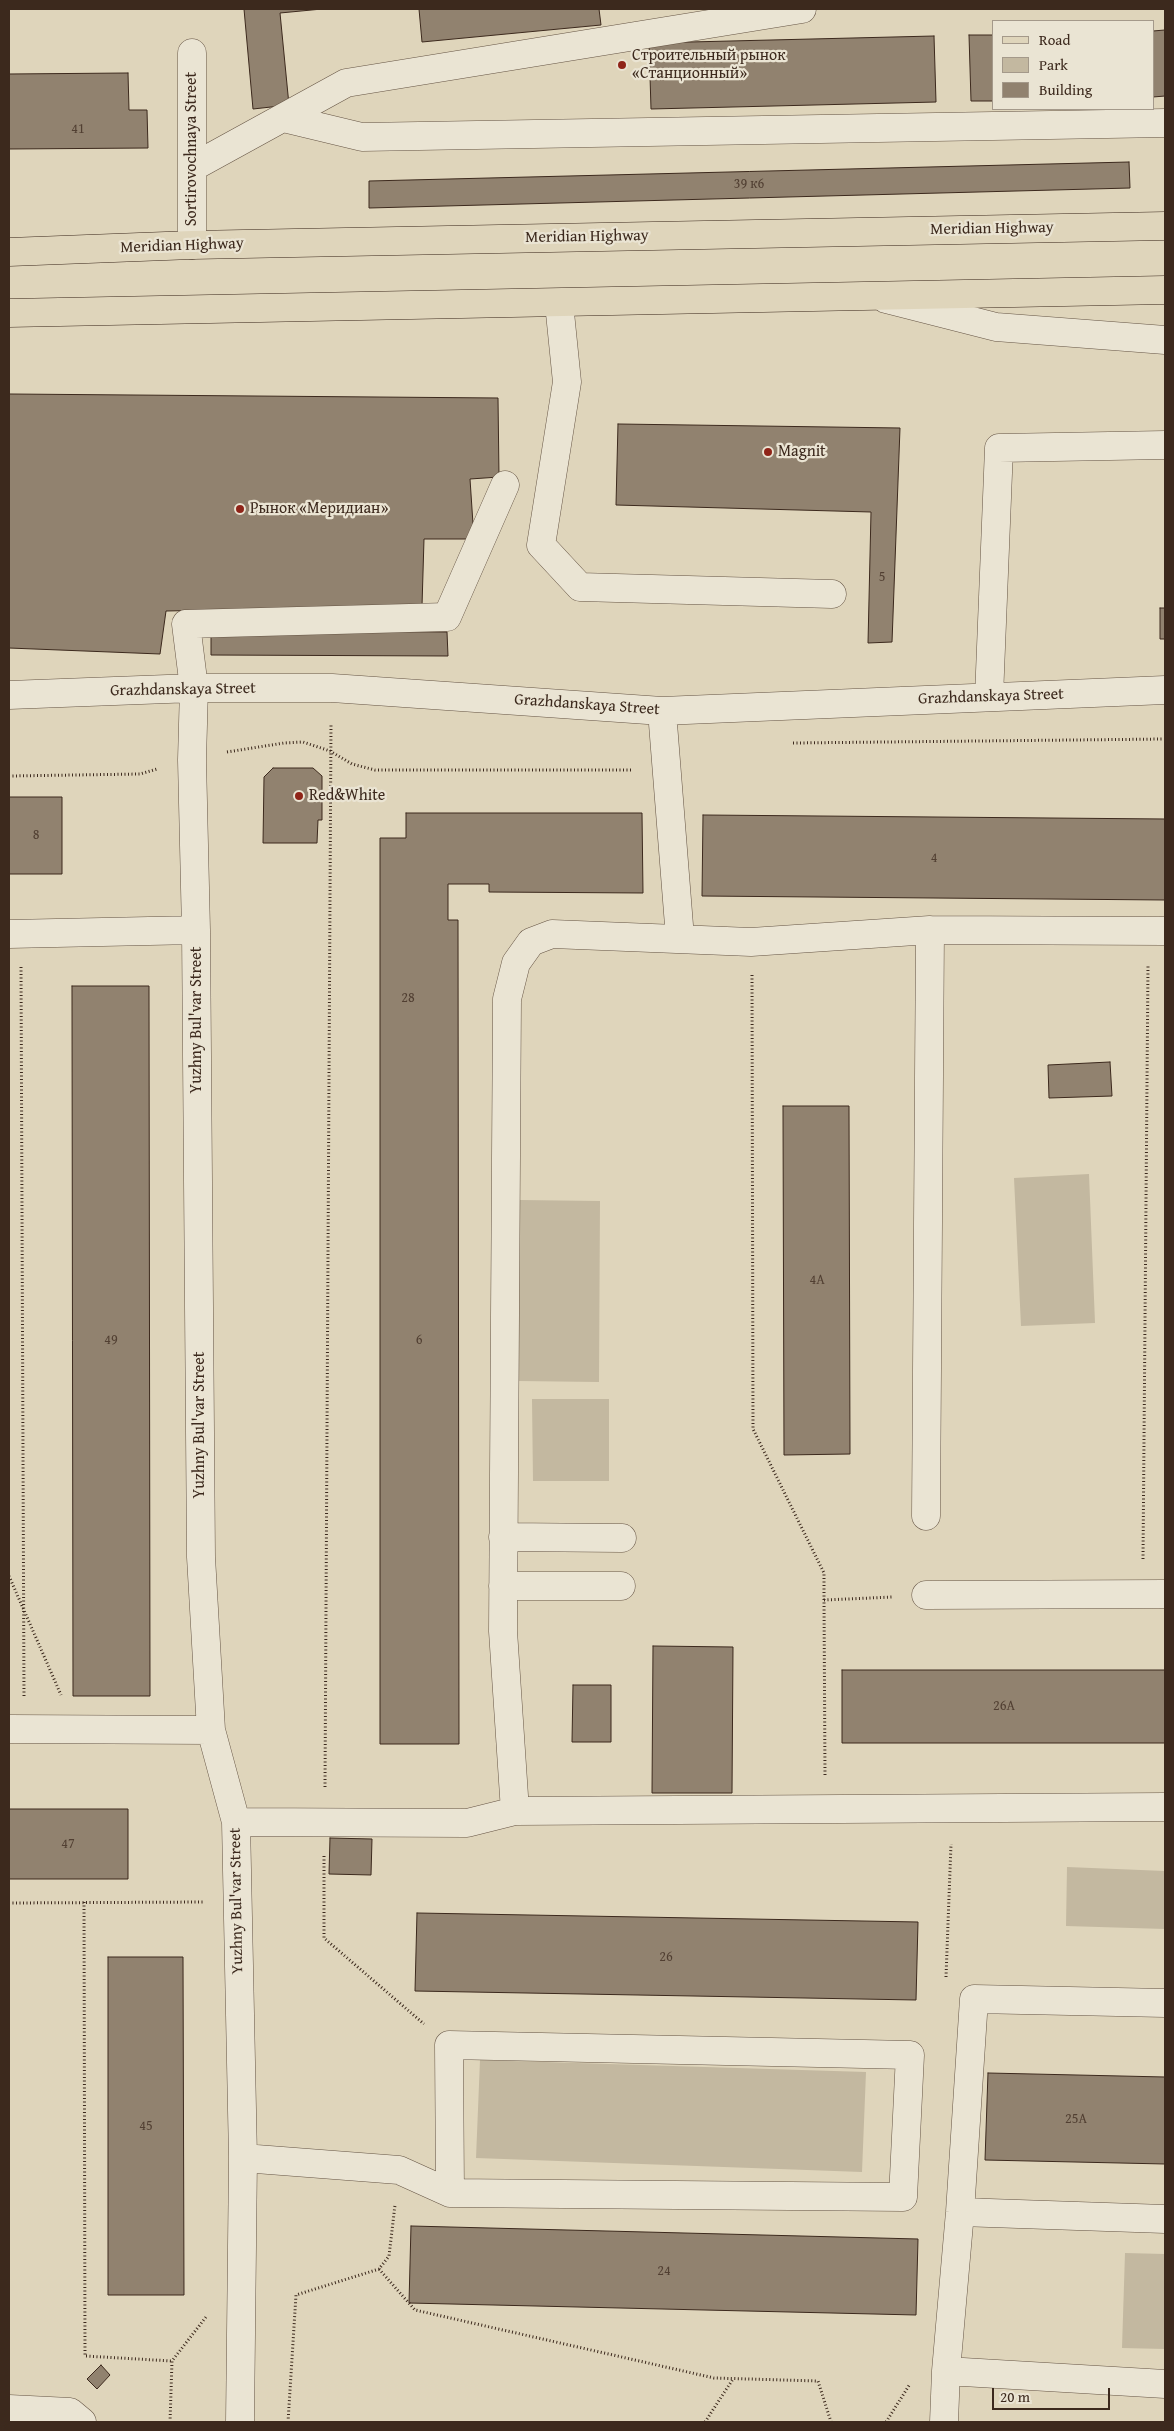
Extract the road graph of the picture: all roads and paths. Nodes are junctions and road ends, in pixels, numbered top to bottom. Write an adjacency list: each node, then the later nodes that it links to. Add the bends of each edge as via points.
1 (802, 9): 3 (street, via 346,83)
2 (192, 53): 5 (street, Sortirovochnaya Street)
3 (282, 118): 4 (street, via 362,137); 5 (street)
4 (1165, 123)
5 (193, 167): 7 (street, Sortirovochnaya Street)
6 (1165, 226): 7 (main road, Meridian Highway)
7 (192, 245): 8 (main road, Meridian Highway)
8 (9, 252)
9 (1165, 290): 10 (main road)
10 (877, 297): 11 (main road); 13 (street, via 996,327)
11 (560, 303): 12 (main road); 16 (street, via 567,382 541,545 547,552 580,587)
12 (9, 313)
13 (1165, 340)
14 (1165, 445): 21 (street, via 999,448)
15 (505, 485): 17 (street, Yuzhny Bul'var Street, via 447,617 186,624)
16 (832, 594)
17 (194, 688): 18 (street, Grazhdanskaya Street); 20 (street, Grazhdanskaya Street); 26 (street, Yuzhny Bul'var Street)
18 (332, 688): 22 (street, Grazhdanskaya Street); 25 (path)
19 (1165, 690): 21 (street, Grazhdanskaya Street)
20 (9, 695)
21 (989, 697): 22 (street, Grazhdanskaya Street)
22 (662, 711): 27 (street)
23 (1165, 739): 24 (path)
24 (785, 743)
25 (330, 751): 26 (path, via 303,742 284,743); 27 (path, via 352,764 376,770); 51 (path)
26 (192, 760): 28 (path, via 140,774); 29 (street, Yuzhny Bul'var Street)
27 (666, 769): 33 (street)
28 (9, 776)
29 (196, 930): 32 (street); 47 (street, Yuzhny Bul'var Street, via 201,1557)
30 (930, 930): 31 (street); 34 (street); 35 (street)
31 (1156, 931): 41 (path)
32 (15, 933): 44 (path)
33 (680, 938): 34 (street); 36 (street, via 552,934 531,942 516,963 507,999)
34 (752, 942): 43 (path, via 753,1429 824,1573)
35 (926, 1516)
36 (503, 1537): 37 (street); 39 (street)
37 (622, 1538)
38 (9, 1576): 44 (path)
39 (503, 1586): 40 (street); 50 (street, via 503,1631)
40 (621, 1586)
41 (1154, 1594): 42 (street)
42 (926, 1595): 43 (path)
43 (824, 1600): 49 (path)
44 (24, 1609): 45 (path); 46 (path, via 66,1706)
45 (16, 1729): 46 (street)
46 (66, 1729): 47 (street)
47 (211, 1730): 52 (street, Yuzhny Bul'var Street)
48 (1165, 1807): 49 (street)
49 (825, 1808): 50 (street)
50 (516, 1811): 51 (street, via 468,1822)
51 (324, 1821): 52 (street); 57 (path, via 324,1938)
52 (236, 1822): 54 (street, Yuzhny Bul'var Street)
53 (84, 1902): 54 (path); 55 (path); 65 (path, via 85,2356)
54 (238, 1902): 58 (street, Yuzhny Bul'var Street)
55 (9, 1903)
56 (1165, 2003): 61 (street, via 974,1998)
57 (449, 2046): 60 (street); 60 (street, via 910,2055 904,2197)
58 (243, 2158): 59 (street); 64 (street, Yuzhny Bul'var Street)
59 (399, 2170): 60 (street); 63 (path, via 389,2256)
60 (450, 2193)
61 (960, 2212): 62 (street); 66 (street)
62 (1165, 2219)
63 (379, 2269): 67 (path, via 415,2310 714,2378); 73 (path, via 296,2294)
64 (240, 2272): 65 (path); 72 (street, Yuzhny Bul'var Street)
65 (172, 2361): 71 (path)
66 (946, 2371): 68 (street); 76 (street)
67 (733, 2378): 74 (path); 75 (path, via 818,2381)
68 (1165, 2384)
69 (9, 2409): 70 (street, via 70,2412)
70 (82, 2422)
71 (170, 2422)
72 (240, 2422)
73 (288, 2422)
74 (704, 2422)
75 (831, 2422)
76 (944, 2422)

